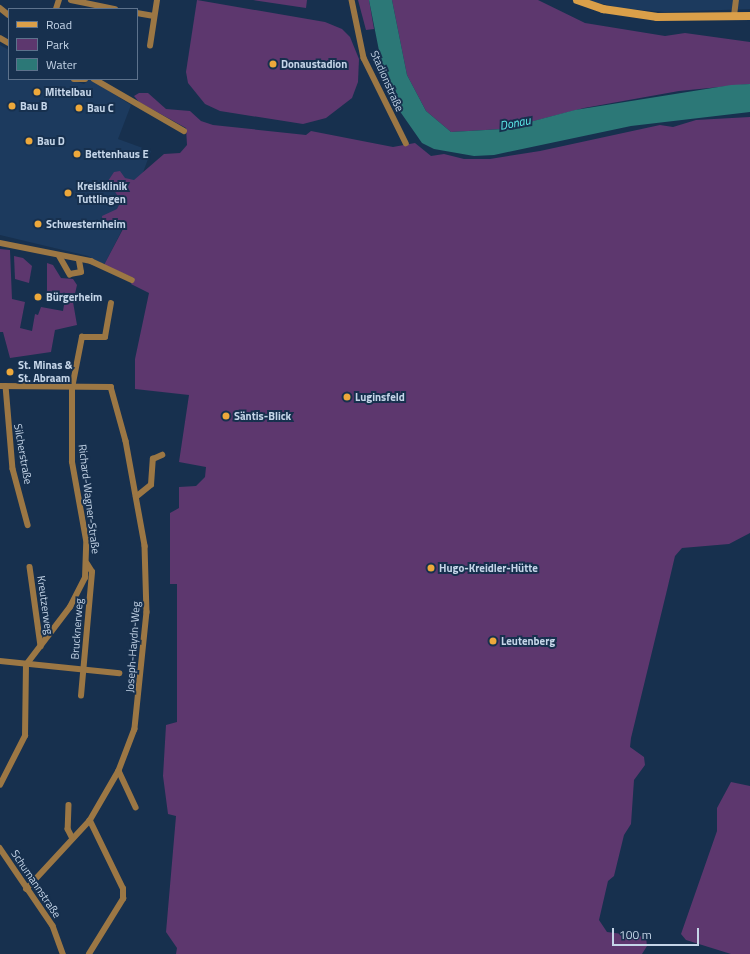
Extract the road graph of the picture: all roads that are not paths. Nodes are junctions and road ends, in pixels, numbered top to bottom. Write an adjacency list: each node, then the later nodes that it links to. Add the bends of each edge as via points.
1 (71, 0): 7 (street)
2 (157, 0): 10 (street)
3 (352, 0): 16 (street, Stadionstraße, via 364,58)
4 (577, 0): 11 (street, via 634,15)
5 (736, 0): 11 (street)
6 (0, 8): 9 (street)
7 (110, 8)
8 (138, 13): 10 (street)
9 (8, 14)
10 (154, 16): 13 (street)
11 (734, 16): 12 (street)
12 (750, 16)
13 (150, 46)
14 (96, 80): 15 (street)
15 (184, 131)
16 (406, 143)
17 (0, 243): 18 (street)
18 (60, 257): 19 (street); 19 (street, via 67,270 75,275 82,268)
19 (79, 261): 20 (street, via 91,261)
20 (132, 280)
21 (111, 304): 23 (street, Richard-Wagner-Straße, via 105,337 82,337)
22 (3, 386): 23 (street); 26 (street, Silcherstraße, via 13,469)
23 (72, 388): 25 (street, Joseph-Haydn-Weg, via 111,387); 27 (street, Richard-Wagner-Straße, via 72,462)
24 (162, 455): 25 (street, via 153,459 151,485)
25 (136, 497): 35 (street, Joseph-Haydn-Weg, via 145,546 147,612 135,729)
26 (28, 524)
27 (87, 564): 29 (street, Richard-Wagner-Straße, via 78,593); 32 (street, Brucknerweg, via 92,572)
28 (30, 566): 29 (street, Kreutzerweg)
29 (41, 646): 31 (street, Richard-Wagner-Straße)
30 (0, 661): 31 (street)
31 (26, 665): 32 (street); 36 (street, via 25,736)
32 (84, 669): 33 (street); 34 (street, Brucknerweg)
33 (119, 673)
34 (81, 696)
35 (119, 771): 38 (street); 39 (street, Joseph-Haydn-Weg)
36 (0, 785)
37 (69, 805): 40 (street, via 68,829)
38 (136, 807)
39 (90, 821): 40 (street, Joseph-Haydn-Weg); 44 (street, via 123,889 123,899)
40 (72, 837): 42 (street, Joseph-Haydn-Weg)
41 (0, 848): 42 (street, Schumannstraße)
42 (27, 889): 43 (street, Schumannstraße, via 53,926)
43 (63, 954)
44 (89, 954)

